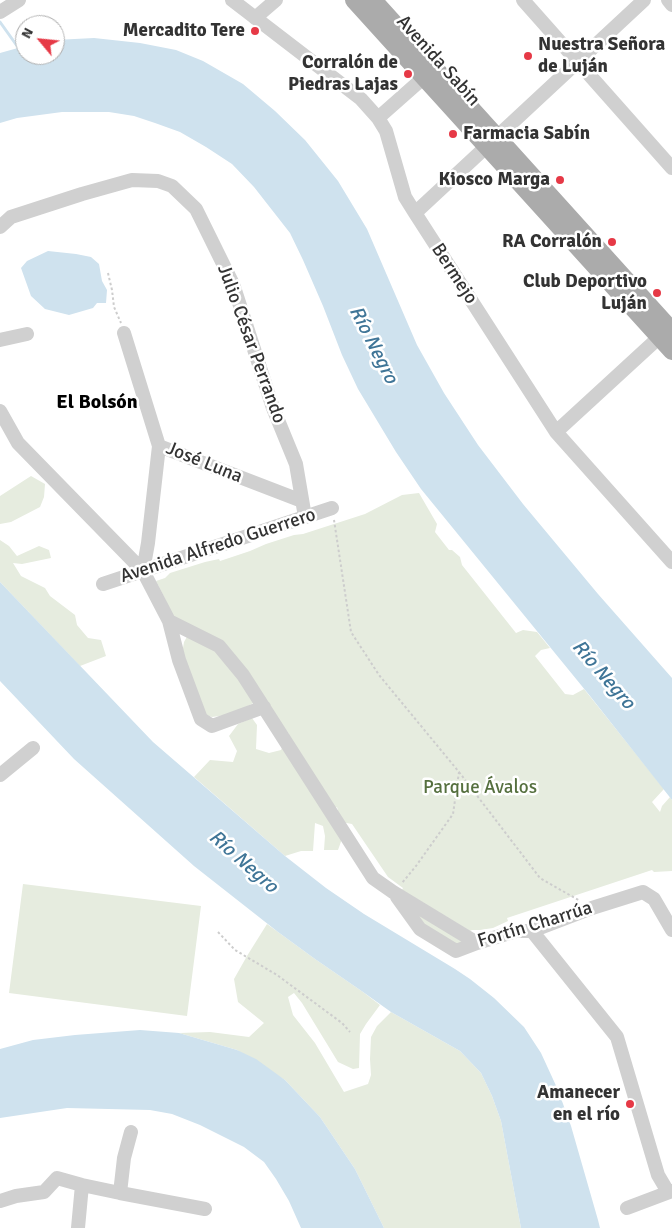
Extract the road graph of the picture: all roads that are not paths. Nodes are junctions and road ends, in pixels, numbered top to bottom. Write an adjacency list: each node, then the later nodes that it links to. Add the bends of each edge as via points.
1 (18, 0): 10 (street)
2 (232, 0): 11 (street, Bermejo)
3 (276, 0): 11 (street)
4 (354, 0): 13 (main road, Avenida Sabín)
5 (373, 0): 13 (main road, Avenida Sabín)
6 (523, 0): 12 (street)
7 (644, 0): 12 (street)
8 (668, 0): 9 (street)
9 (672, 4)
10 (0, 12)
11 (255, 18): 14 (street, Bermejo, via 361,99)
12 (576, 62): 15 (street); 16 (street)
13 (429, 73): 14 (street); 15 (main road, Avenida Sabín)
14 (378, 118): 17 (street, Bermejo, via 386,131 405,197)
15 (492, 141): 17 (street); 19 (main road, Avenida Sabín)
16 (672, 168)
17 (414, 213): 25 (street, Bermejo)
18 (0, 227): 27 (street, Julio César Perrando, via 11,217 132,180 172,186 196,210 233,284 272,408 296,464)
19 (668, 330): 23 (main road, Avenida Sabín); 25 (street)
20 (124, 333): 26 (street, José Luna)
21 (27, 334): 22 (street)
22 (0, 340)
23 (672, 351)
24 (0, 411): 31 (street, via 18,443)
25 (556, 432): 30 (street, Bermejo)
26 (160, 446): 27 (street, José Luna); 31 (street)
27 (302, 502): 29 (street, Julio César Perrando)
28 (332, 508): 29 (street, Avenida Alfredo Guerrero)
29 (305, 517): 31 (street, Avenida Alfredo Guerrero)
30 (672, 562)
31 (143, 571): 32 (street, Avenida Alfredo Guerrero); 33 (street)
32 (103, 584)
33 (169, 622): 34 (street, via 219,646 244,675); 34 (street, via 201,719 212,726)
34 (264, 707): 37 (street, via 373,878)
35 (33, 748): 36 (street)
36 (0, 775)
37 (393, 892): 40 (street); 40 (street, Fortín Charrúa, via 420,929 456,951)
38 (532, 930): 39 (street, Fortín Charrúa, via 643,892 654,900); 40 (street, Fortín Charrúa, via 516,931); 43 (street, via 617,1037 658,1175)
39 (672, 930)
40 (477, 943)
41 (131, 1132): 44 (street)
42 (82, 1185): 44 (street); 45 (street, via 57,1178 44,1192); 48 (street)
43 (670, 1192): 46 (street)
44 (120, 1193): 47 (street)
45 (0, 1201)
46 (627, 1208)
47 (206, 1209)
48 (78, 1228)

